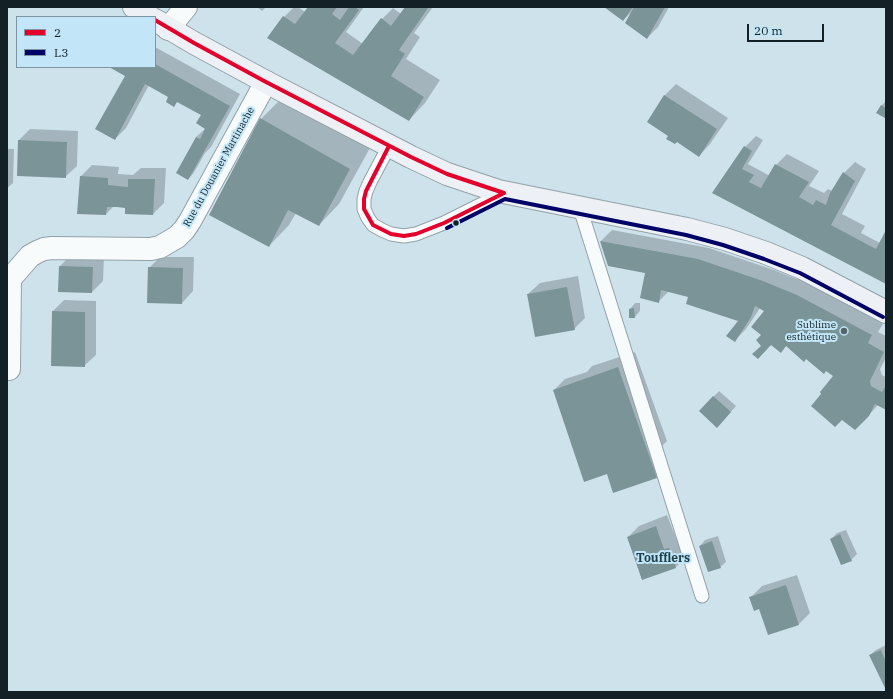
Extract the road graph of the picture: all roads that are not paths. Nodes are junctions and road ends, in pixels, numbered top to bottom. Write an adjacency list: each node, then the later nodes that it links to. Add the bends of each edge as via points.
1 (134, 7): 3 (main road)
2 (186, 7): 4 (street)
3 (148, 16)
4 (162, 25): 5 (main road)
5 (266, 82): 6 (main road); 9 (street, Rue du Douanier Martinache, via 190,222 177,237 151,249 44,249 30,256)
6 (390, 146): 7 (main road, via 446,174); 7 (lane, via 366,191 364,208 373,225 391,234 416,234)
7 (504, 193): 8 (main road)
8 (580, 208): 10 (main road, via 687,229 747,246 802,268); 12 (lane)
9 (9, 279): 11 (street, Rue du Douanier Martinache)
10 (886, 312)
11 (7, 369)
12 (702, 596)

